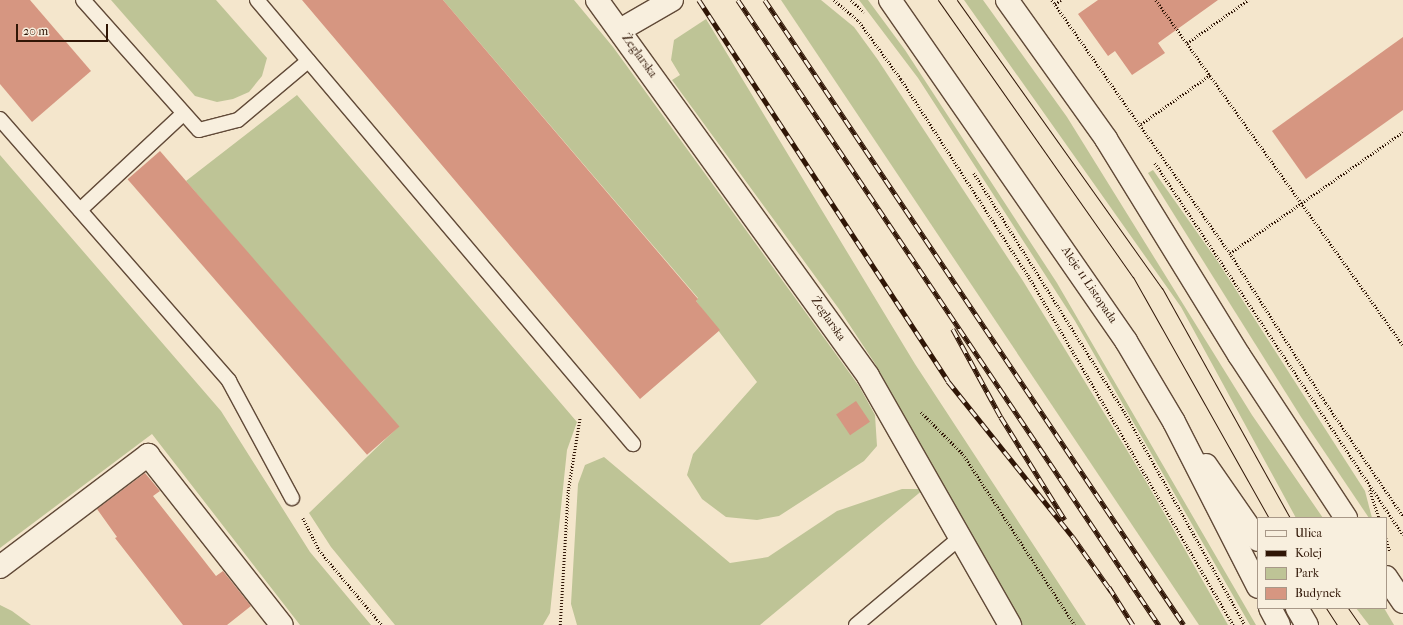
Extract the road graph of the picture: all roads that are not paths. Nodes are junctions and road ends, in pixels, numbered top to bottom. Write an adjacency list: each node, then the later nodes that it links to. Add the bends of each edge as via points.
1 (83, 0): 9 (lane)
2 (257, 0): 8 (lane)
3 (597, 0): 7 (main road, Żeglarska)
4 (890, 0): 12 (main road, Aleje 11 Listopada, via 1126,341)
5 (1007, 0): 15 (main road, via 1110,145 1239,355)
6 (663, 5): 7 (main road)
7 (620, 30): 16 (main road, Żeglarska, via 868,376)
8 (308, 61): 9 (lane, via 238,120 199,130); 13 (lane)
9 (182, 115): 11 (lane)
10 (0, 119): 11 (lane)
11 (80, 210): 14 (lane, via 229,381)
12 (1174, 422): 17 (main road, via 1243,514); 20 (main road, Aleje 11 Listopada)
13 (634, 444)
14 (292, 498)
15 (1345, 517)
16 (961, 537): 25 (lane); 26 (main road, Żeglarska)
17 (1257, 538)
18 (0, 567): 24 (main road, via 148,455)
19 (1387, 578): 21 (main road)
20 (1257, 585)
21 (1403, 602)
22 (1271, 609): 27 (main road)
23 (1298, 609): 28 (main road)
24 (282, 625)
25 (856, 625)
26 (1010, 625)
27 (1279, 625)
28 (1307, 625)

